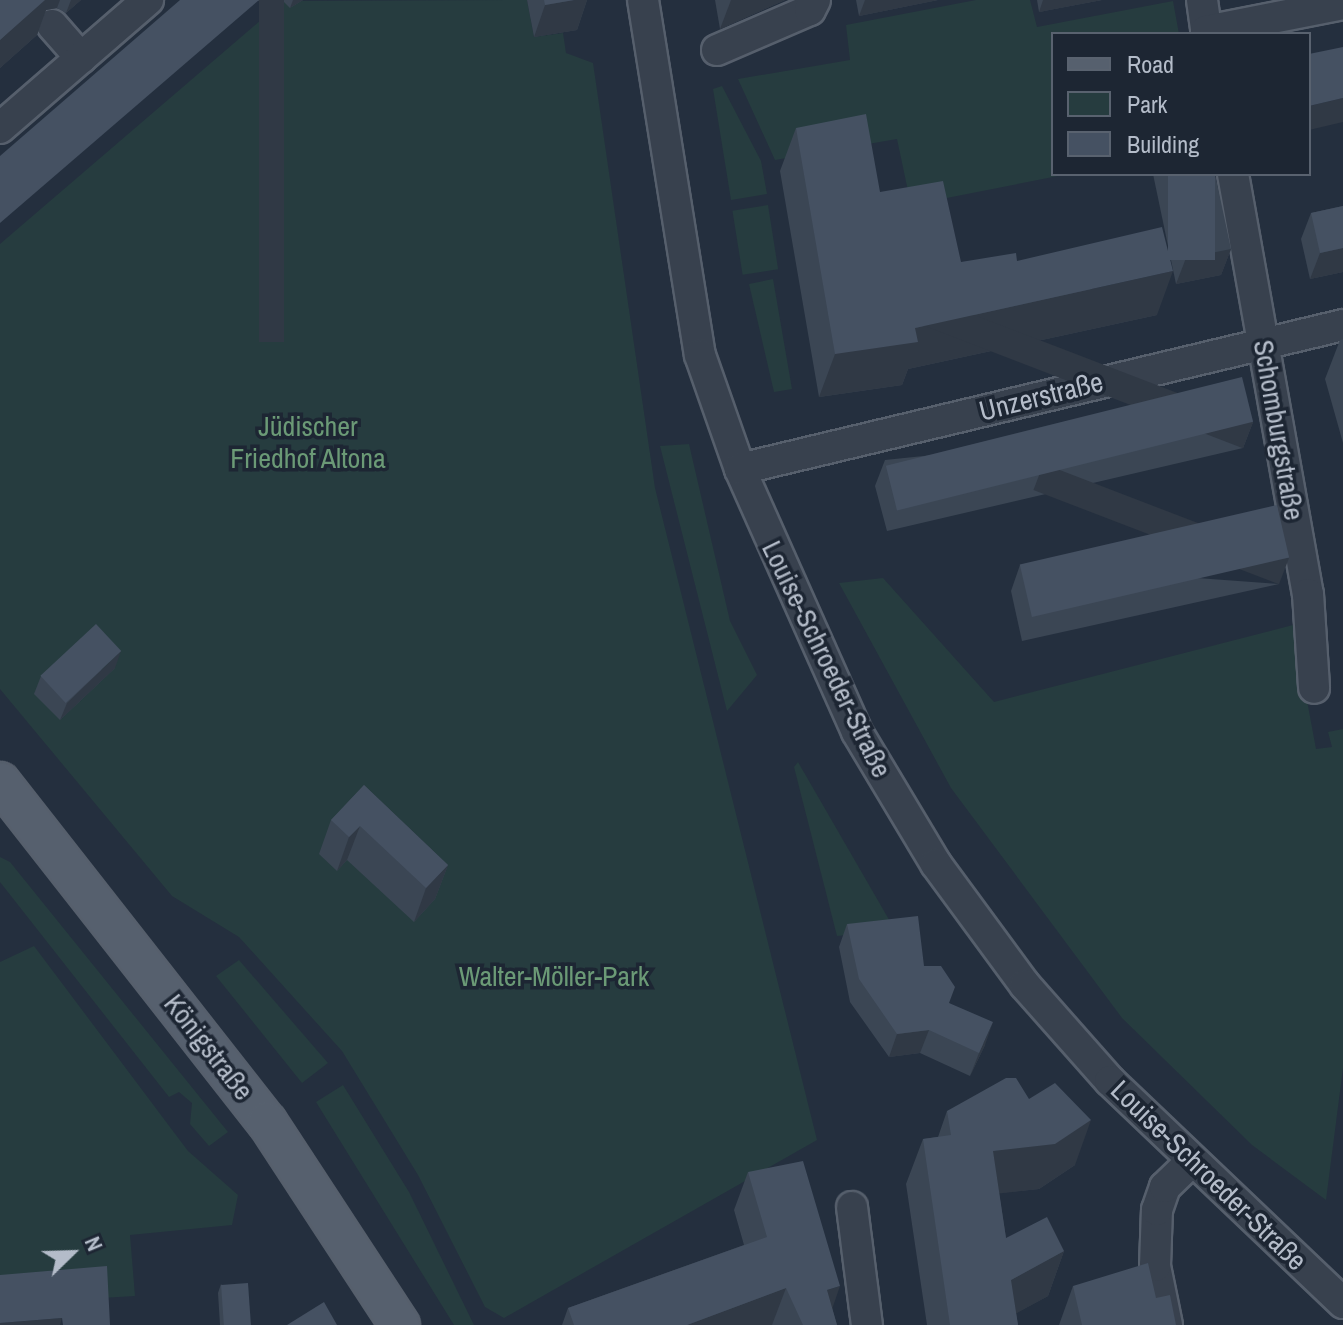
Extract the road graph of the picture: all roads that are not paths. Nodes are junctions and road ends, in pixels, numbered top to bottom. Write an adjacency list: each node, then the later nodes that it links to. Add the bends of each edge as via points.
1 (148, 0): 9 (street)
2 (643, 0): 14 (street, Louise-Schroeder-Straße, via 686,287 709,385)
3 (815, 0): 8 (street, via 810,10)
4 (1202, 0): 7 (street)
5 (1343, 4): 7 (street)
6 (52, 25): 9 (street)
7 (1207, 32)
8 (717, 50)
9 (81, 58): 10 (street)
10 (0, 128)
11 (1233, 176): 13 (street, Schomburgstraße)
12 (1343, 325): 13 (street, Unzerstraße)
13 (1264, 343): 14 (street, Unzerstraße); 15 (street, Schomburgstraße, via 1308,594)
14 (740, 469): 17 (street, Louise-Schroeder-Straße, via 851,721 936,864 1025,985 1110,1081)
15 (1314, 688)
16 (0, 782): 20 (main road, Königstraße, via 267,1122)
17 (1192, 1161): 19 (street, Louise-Schroeder-Straße); 22 (street, via 1165,1187 1157,1210 1155,1266)
18 (852, 1207): 21 (street)
19 (1343, 1303)
20 (400, 1325)
21 (867, 1325)
22 (1167, 1325)

